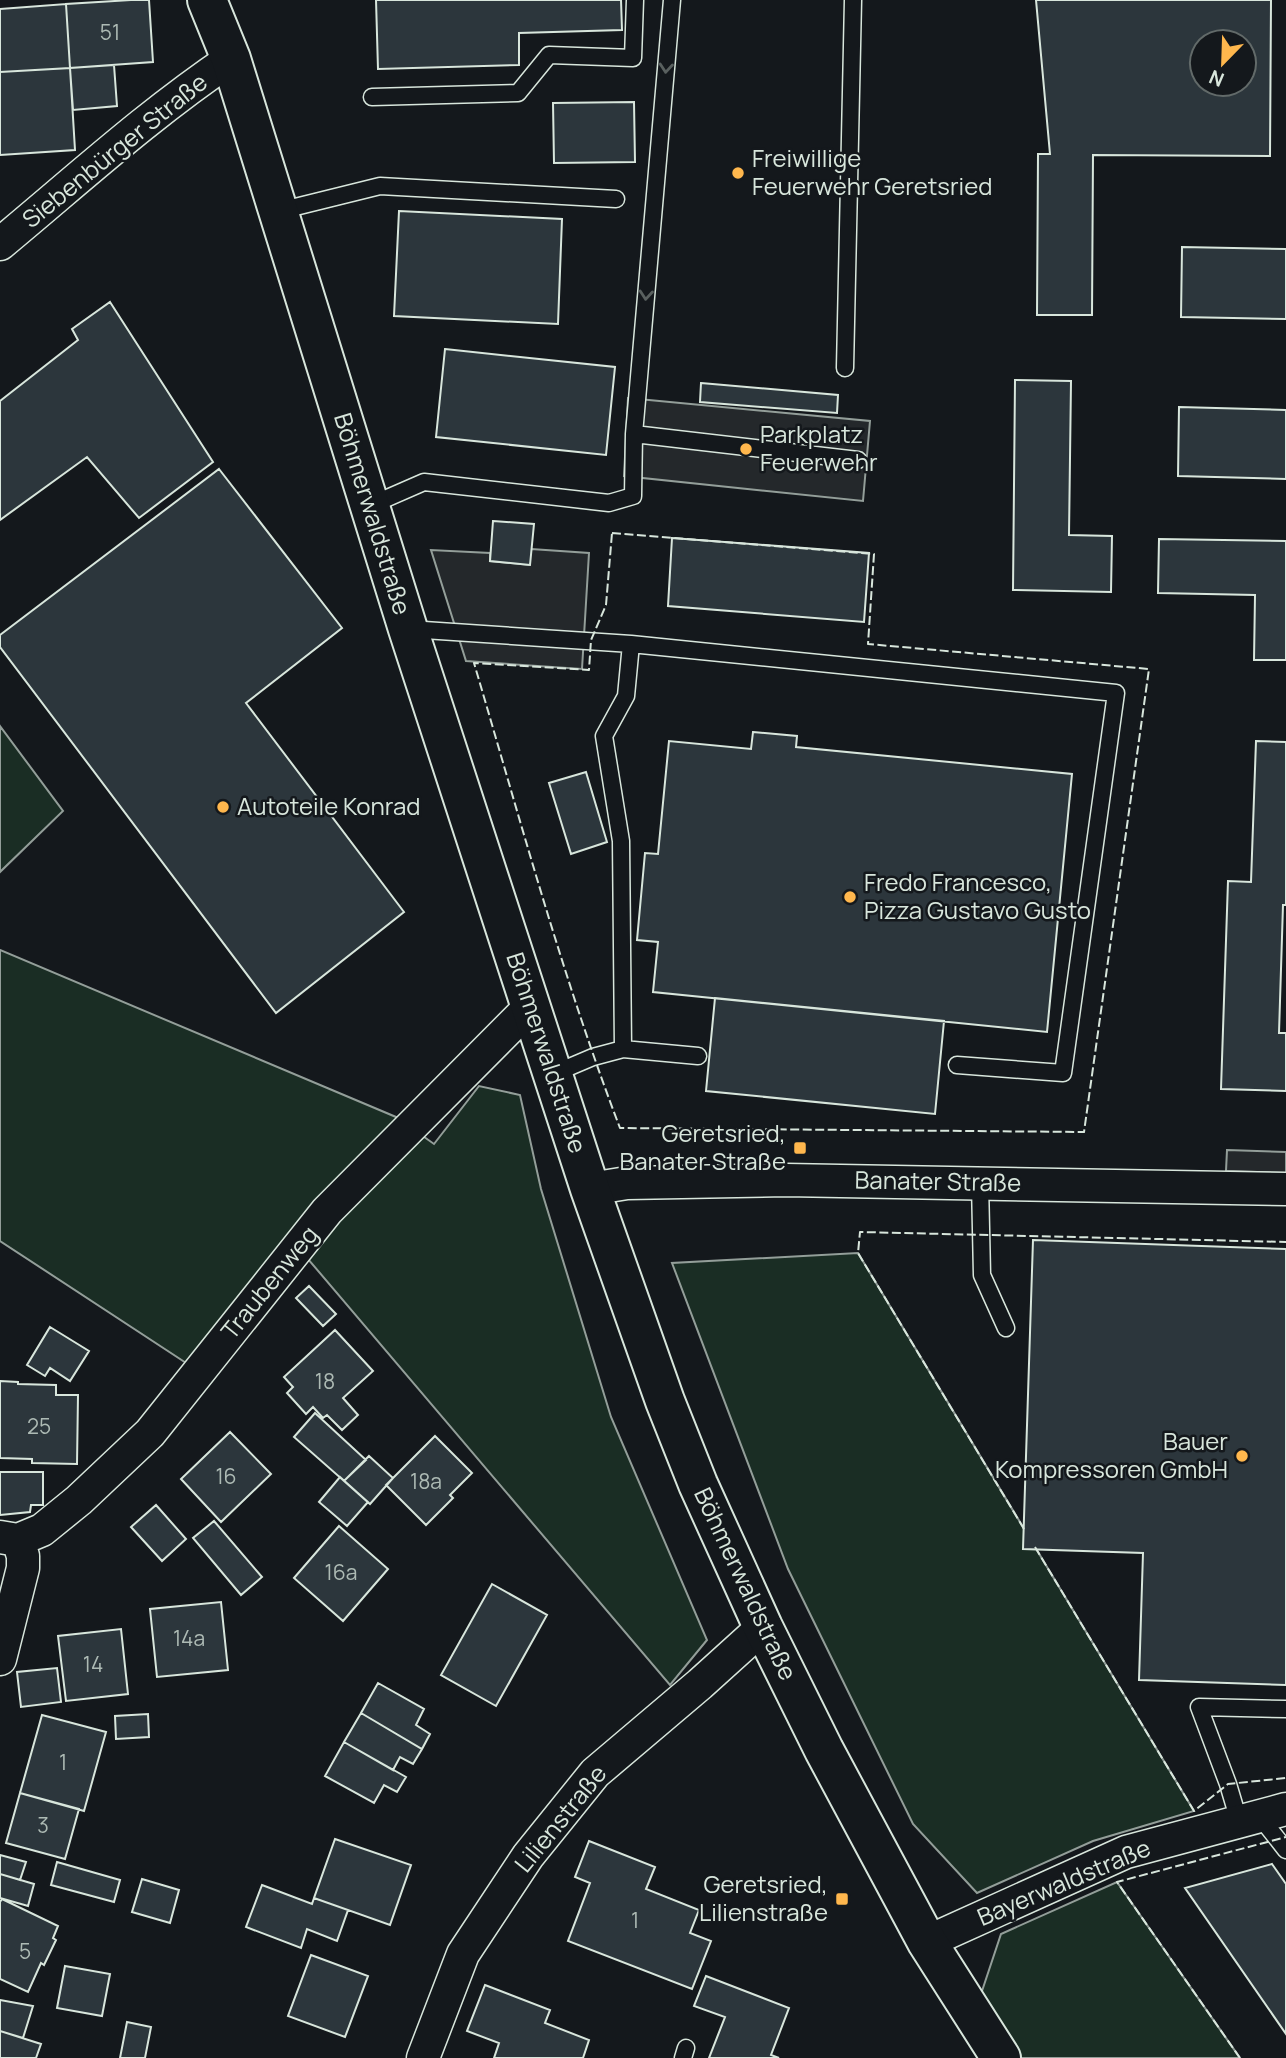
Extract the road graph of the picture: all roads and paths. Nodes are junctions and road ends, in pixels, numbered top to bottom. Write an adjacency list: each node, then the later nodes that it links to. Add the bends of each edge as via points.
1 (207, 0): 5 (street, Böhmerwaldstraße)
2 (635, 0): 6 (lane, via 633,58 549,55 518,93)
3 (672, 0): 11 (lane, one-way to 11)
4 (853, 0): 10 (lane)
5 (231, 59): 8 (street, Böhmerwaldstraße); 9 (street, Siebenbürger Straße, via 159,112)
6 (372, 97)
7 (616, 199): 8 (lane, via 380,186)
8 (278, 211): 13 (street, Böhmerwaldstraße)
9 (0, 244)
10 (845, 368)
11 (634, 434): 12 (lane); 13 (lane, via 633,496 621,500 609,503 424,482)
12 (858, 460)
13 (369, 506): 14 (street, Böhmerwaldstraße)
14 (408, 629): 15 (lane); 16 (street, Böhmerwaldstraße)
15 (631, 644): 17 (lane, via 626,696 604,736 621,841); 19 (lane, via 1116,693 1063,1073)
16 (531, 1006): 20 (street, Böhmerwaldstraße); 25 (street, Traubenweg, via 327,1211 150,1433 42,1530)
17 (623, 1049): 18 (lane); 20 (lane)
18 (698, 1056)
19 (957, 1065)
20 (553, 1074): 22 (street, Böhmerwaldstraße)
21 (980, 1182): 22 (street, Banater Straße, via 667,1181); 23 (street, Banater Straße); 24 (lane, via 982,1275)
22 (590, 1189): 26 (street, Böhmerwaldstraße, via 665,1401)
23 (1286, 1189)
24 (1006, 1328)
25 (9, 1539): 27 (street, via 23,1556 23,1568)
26 (763, 1628): 31 (street, Böhmerwaldstraße); 32 (street, Lilienstraße, via 595,1773 528,1856 463,1954)
27 (0, 1659)
28 (1286, 1709): 29 (lane, via 1199,1707 1228,1784)
29 (1262, 1816): 30 (lane); 31 (street, Bayerwaldstraße, via 1126,1852)
30 (1286, 1850)
31 (927, 1942): 33 (street, Böhmerwaldstraße)
32 (423, 2058)
33 (1001, 2058)

